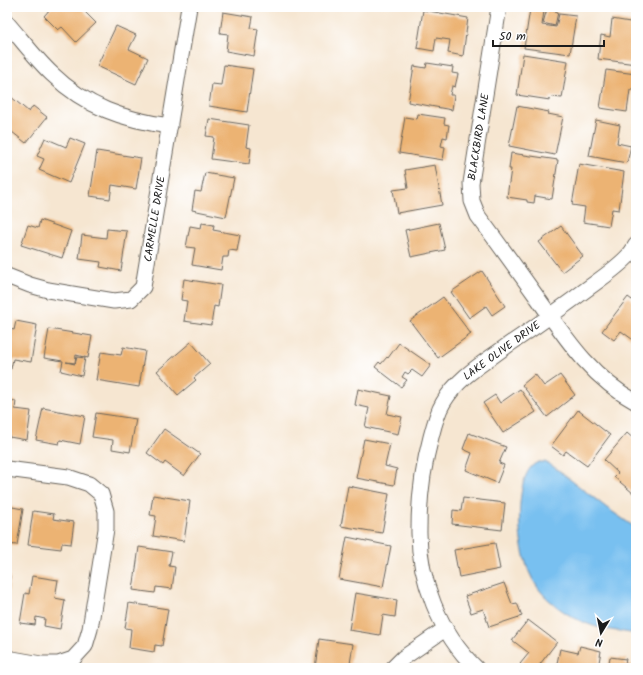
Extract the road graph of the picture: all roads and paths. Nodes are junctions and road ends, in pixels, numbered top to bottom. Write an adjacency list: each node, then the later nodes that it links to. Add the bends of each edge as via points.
1 (189, 7): 4 (street, CARMELLE DRIVE)
2 (499, 7): 7 (street, BLACKBIRD LANE, via 471,183 472,201 478,216)
3 (7, 23): 4 (street, via 52,74 83,98 134,120)
4 (170, 126): 6 (street, CARMELLE DRIVE, via 144,287 131,300 114,301 48,290)
5 (636, 245): 7 (street, LAKE OLIVE DRIVE, via 616,267)
6 (7, 276)
7 (550, 316): 8 (street, BLACKBIRD LANE, via 595,373); 10 (street, LAKE OLIVE DRIVE, via 464,377 453,388 435,418 426,453 418,537 427,587)
8 (636, 402)
9 (7, 469): 11 (street, via 68,477 89,484 101,494 106,511 106,529 85,646 73,659 58,664)
10 (445, 629): 12 (street, LAKE OLIVE DRIVE); 13 (street)
11 (7, 658)
12 (472, 667)
13 (393, 668)

